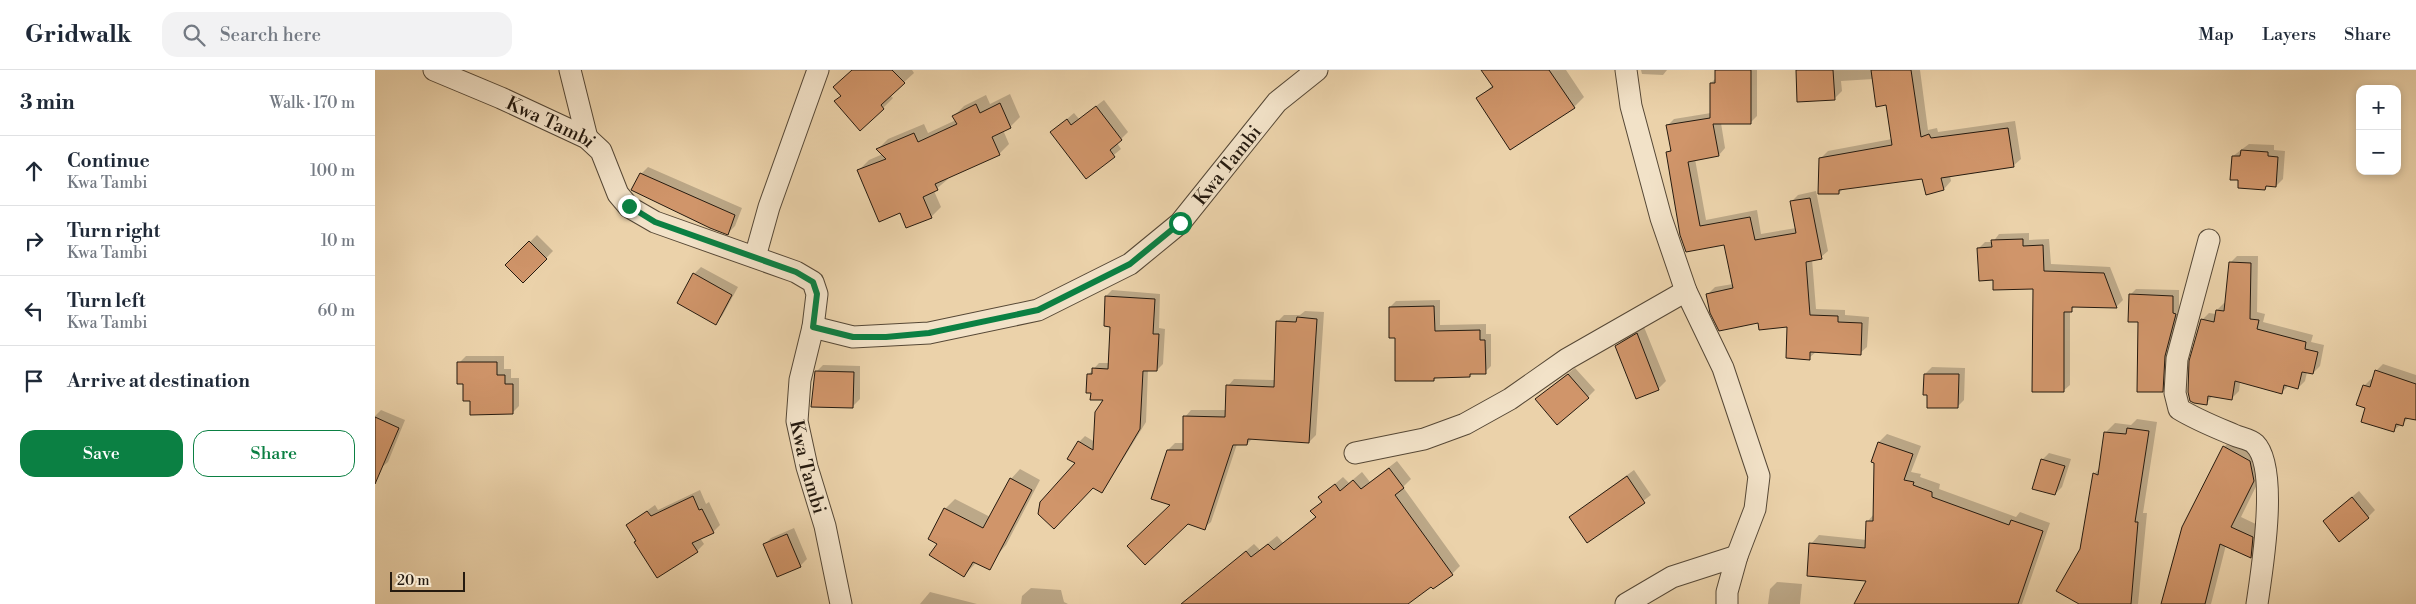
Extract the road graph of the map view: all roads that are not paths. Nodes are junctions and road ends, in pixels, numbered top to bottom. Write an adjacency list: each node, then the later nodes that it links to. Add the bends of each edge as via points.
1 (434, 70): 6 (street, Kwa Tambi)
2 (570, 70): 6 (street)
3 (818, 70): 8 (street, via 769,207)
4 (1317, 70): 10 (street, Kwa Tambi, via 1277,102 1180,223 1130,264 1038,310 929,333 853,337)
5 (1626, 70): 9 (street, via 1631,106 1661,218)
6 (587, 138): 8 (street, Kwa Tambi, via 601,152 618,194 629,206 655,222)
7 (2209, 240): 16 (street, via 2177,359 2175,393 2179,409 2254,443 2264,459 2267,503)
8 (755, 257): 10 (street, Kwa Tambi, via 813,282 817,294)
9 (1686, 291): 11 (street, via 1567,359 1510,399 1465,424 1424,439); 12 (street, via 1723,368 1759,476 1755,509)
10 (813, 327): 13 (street, Kwa Tambi, via 800,380 797,421 825,526)
11 (1355, 452)
12 (1737, 556): 14 (street, via 1672,577); 15 (street)
13 (841, 604)
14 (1626, 604)
15 (1727, 604)
16 (2257, 604)

